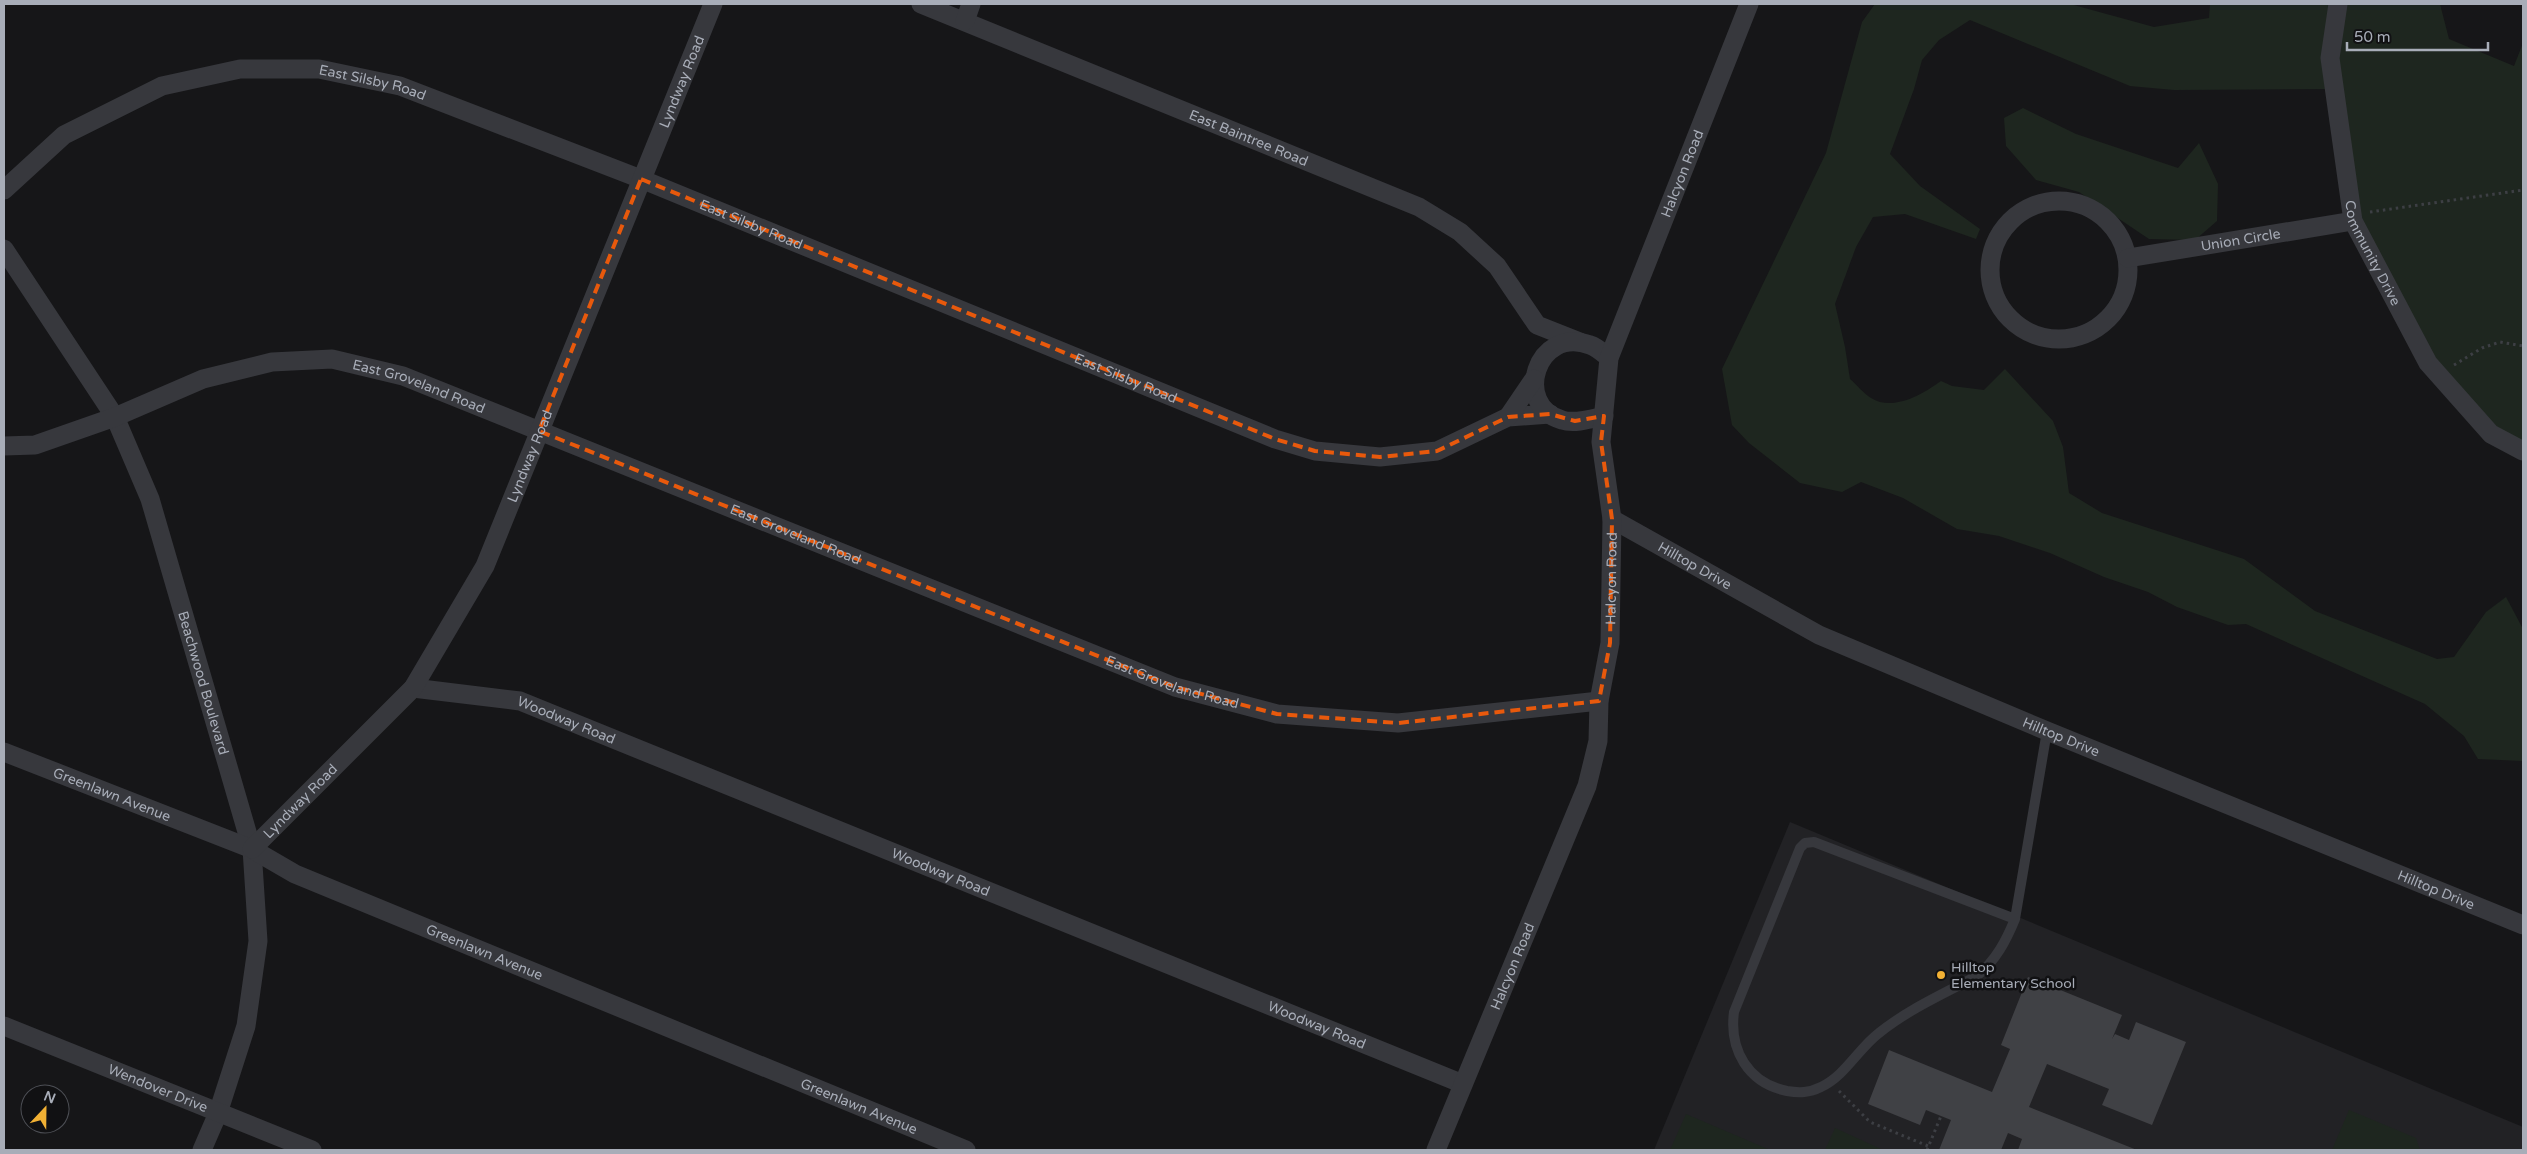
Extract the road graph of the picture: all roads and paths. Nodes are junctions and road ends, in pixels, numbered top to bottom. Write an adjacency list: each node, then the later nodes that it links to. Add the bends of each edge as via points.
1 (713, 4): 6 (street, Lyndway Road)
2 (921, 4): 5 (street, East Baintree Road)
3 (1749, 4): 15 (street, Halcyon Road)
4 (2338, 4): 9 (street, Community Drive, via 2330,58)
5 (968, 12): 12 (street, East Baintree Road, via 1419,207 1460,232 1497,266)
6 (641, 179): 7 (street, East Silsby Road, via 400,86 319,69 240,69 162,86 64,135); 21 (street, East Silsby Road, via 1275,440 1315,451 1380,457 1437,451); 22 (street, Lyndway Road)
7 (4, 190)
8 (2523, 190): 9 (path)
9 (2353, 218): 11 (street, Union Circle); 17 (street, Community Drive, via 2428,363)
10 (4, 249): 20 (street, Beachwood Boulevard)
11 (2128, 258): 11 (street, via 2119,235 2104,217 2086,206 2064,200 2045,201 2026,208 2006,223 1995,241 1989,277 1998,304 2022,329 2048,338 2074,337 2096,328 2111,316 2126,290)
12 (1537, 325): 13 (street); 16 (street)
13 (1580, 342): 15 (street, via 1593,346); 16 (street, via 1554,346 1544,355)
14 (2523, 346): 17 (path, via 2500,342 2482,348)
15 (1609, 358): 19 (street, Halcyon Road)
16 (1536, 373): 18 (street, via 1538,399); 21 (street)
17 (2438, 375): 24 (street, Community Drive, via 2491,434)
18 (1550, 414): 19 (street, via 1562,420); 21 (street, East Silsby Road)
19 (1604, 416): 25 (street, Halcyon Road, via 1601,442)
20 (115, 417): 22 (street, East Groveland Road, via 203,379 272,362 332,359 403,376); 23 (street, East Groveland Road, via 36,445); 30 (street, Beachwood Boulevard, via 150,499)
21 (1508, 417)
22 (539, 431): 26 (street, Lyndway Road, via 484,566); 27 (street, East Groveland Road, via 1175,687 1277,714 1398,723)
23 (4, 446)
24 (2523, 452)
25 (1612, 518): 27 (street, Halcyon Road, via 1610,643); 28 (street, Hilltop Drive, via 1819,634)
26 (412, 688): 30 (street, Lyndway Road); 35 (street, Woodway Road, via 520,701)
27 (1599, 701): 35 (street, Halcyon Road, via 1598,741 1587,786)
28 (2047, 731): 31 (lane); 32 (street, Hilltop Drive)
29 (4, 752): 30 (street, Greenlawn Avenue)
30 (252, 849): 36 (street, Beachwood Boulevard, via 258,941 246,1026); 41 (street, Greenlawn Avenue, via 295,874)
31 (2015, 919): 34 (lane, via 1987,968 1907,1012 1871,1039); 34 (lane, via 1814,842 1802,845 1734,1012 1734,1042 1748,1070 1767,1085 1799,1093)
32 (2523, 925)
33 (4, 1026): 36 (street, Wendover Drive)
34 (1830, 1082): 38 (path, via 1870,1122)
35 (1463, 1084): 42 (street, Halcyon Road)
36 (218, 1113): 39 (street, Beachwood Boulevard); 40 (street, Wendover Drive)
37 (1941, 1116): 38 (path)
38 (1928, 1148)
39 (202, 1150)
40 (312, 1150)
41 (966, 1150)
42 (1436, 1150)

